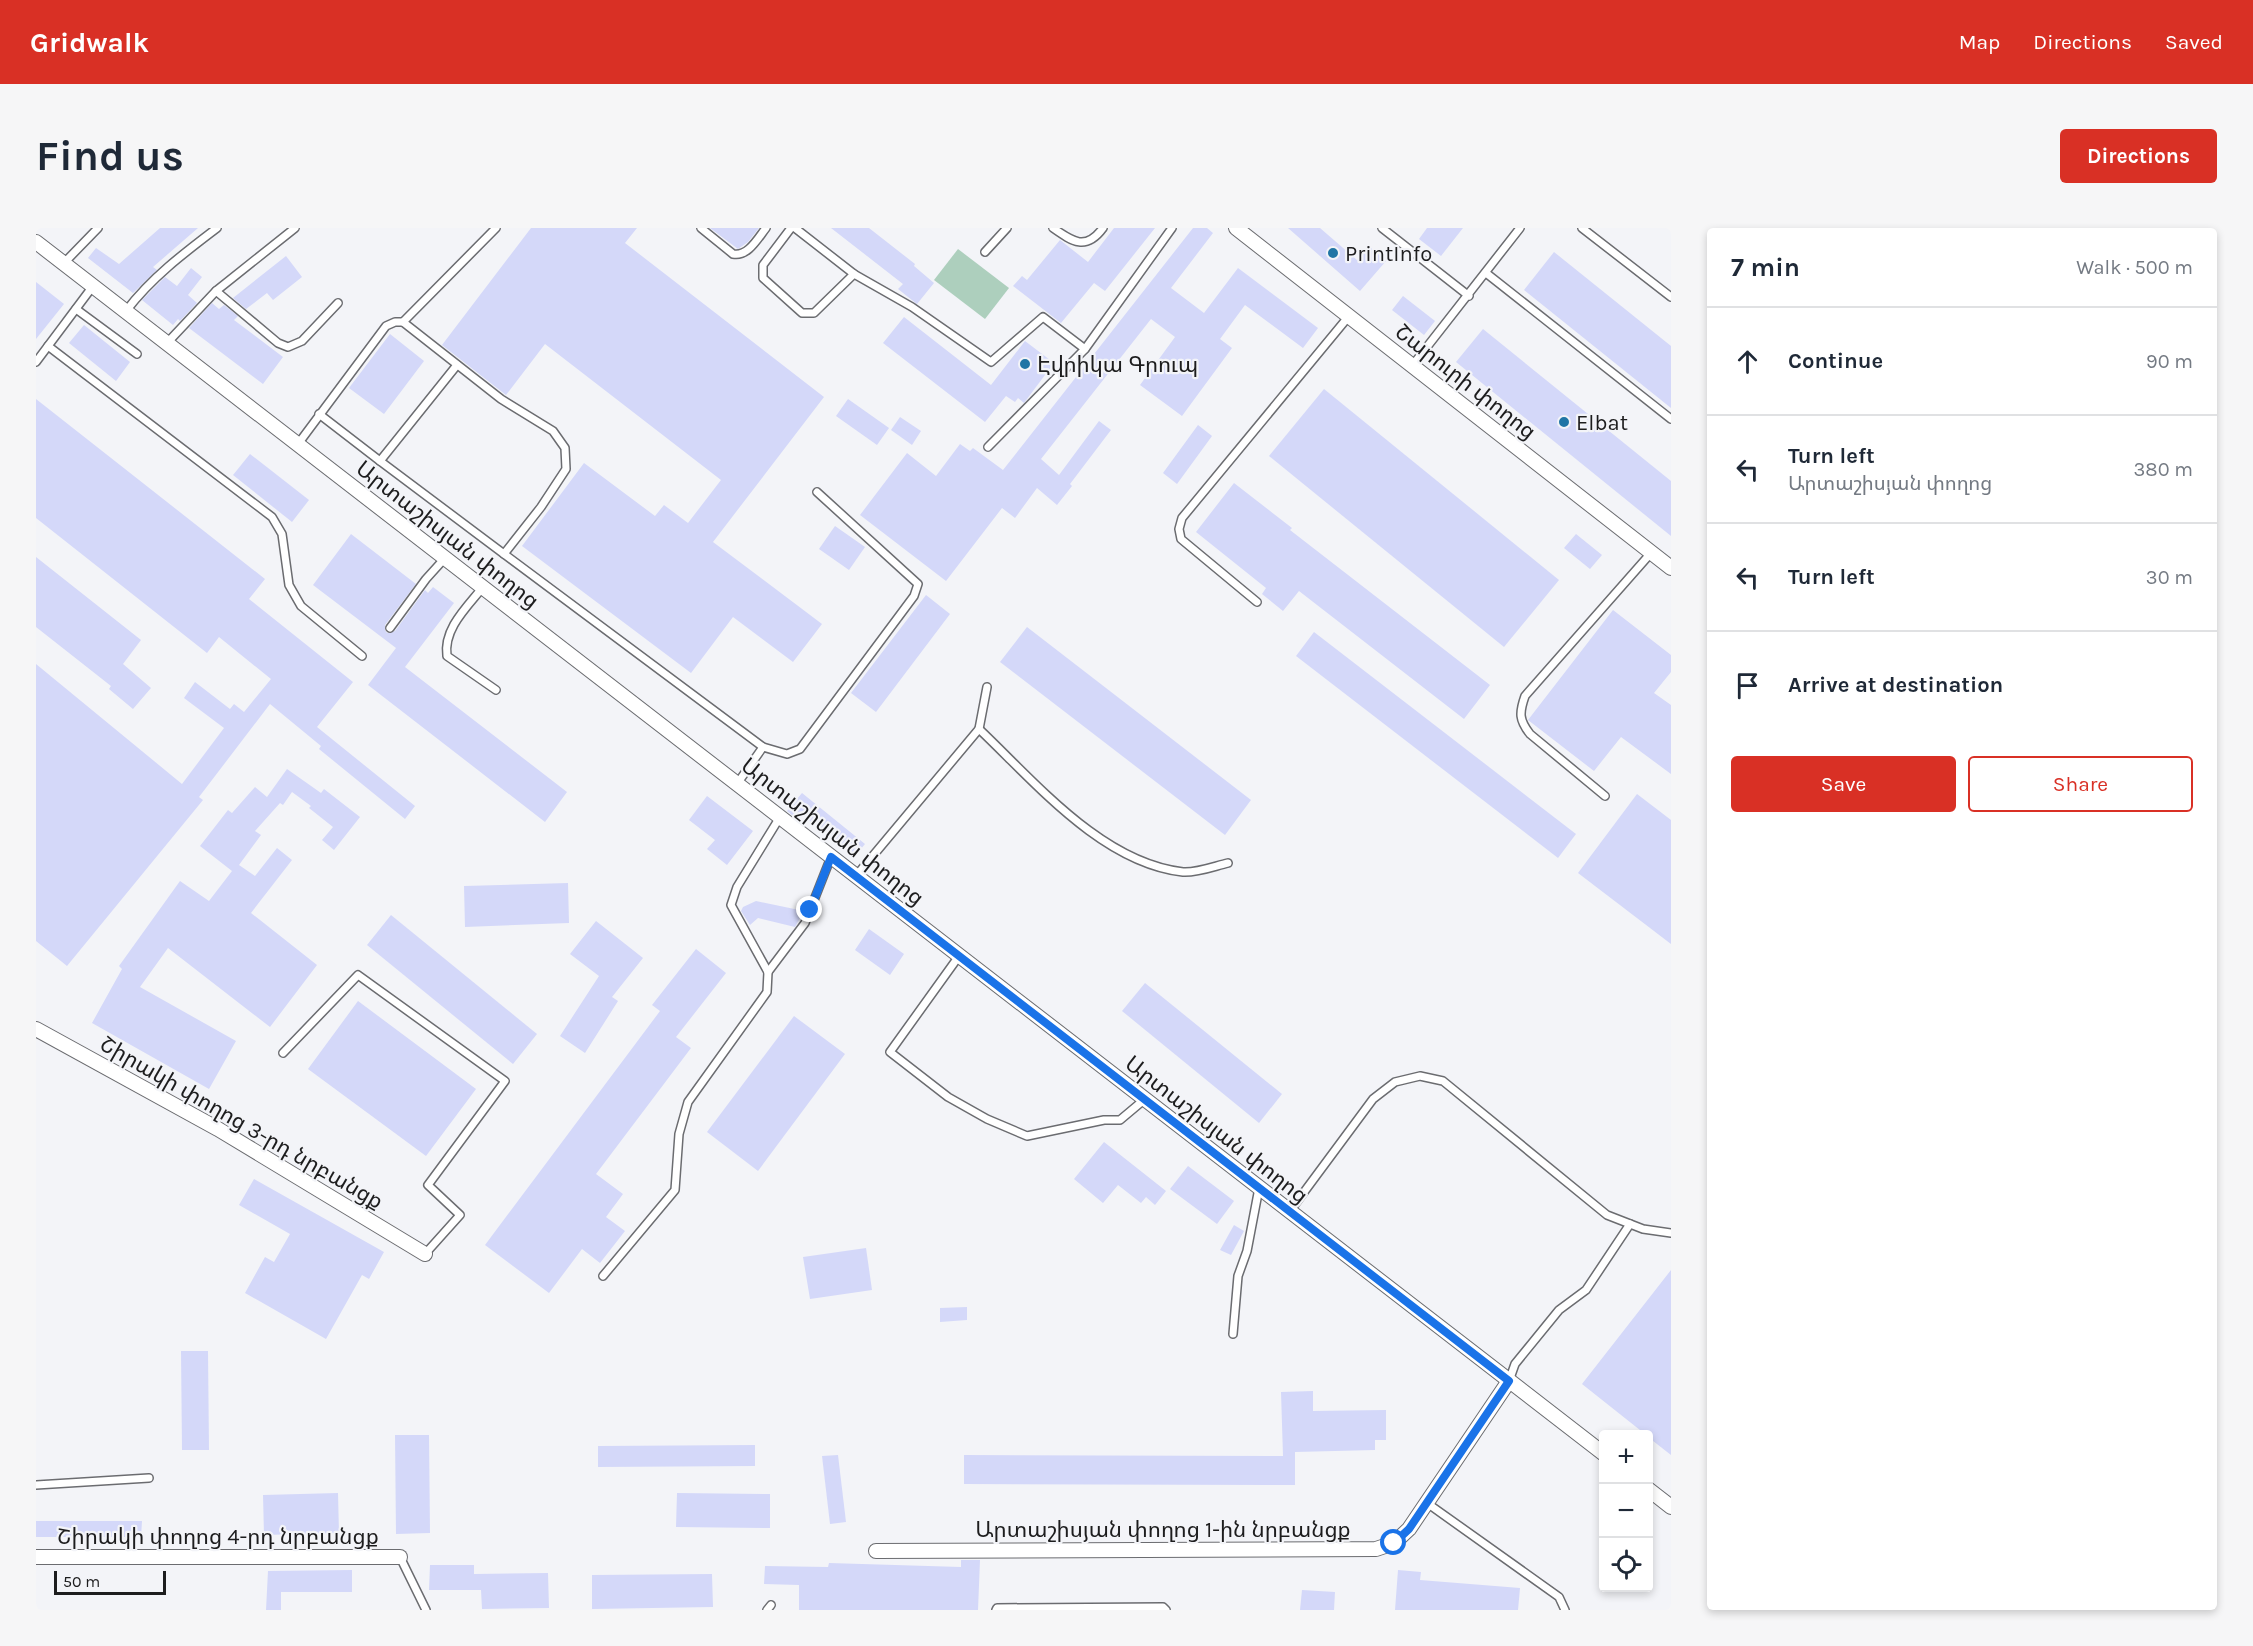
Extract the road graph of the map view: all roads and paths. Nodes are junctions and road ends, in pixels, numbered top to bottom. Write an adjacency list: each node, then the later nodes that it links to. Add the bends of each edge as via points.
1 (98, 228): 18 (lane)
2 (217, 228): 27 (lane, via 161,274)
3 (295, 228): 22 (lane)
4 (496, 228): 29 (lane)
5 (701, 228): 6 (lane, via 738,255 749,249)
6 (766, 228)
7 (793, 228): 20 (lane); 20 (lane, via 763,266 763,278 802,313 814,313)
8 (1007, 228): 17 (lane)
9 (1053, 228): 10 (lane, via 1070,240 1084,243)
10 (1103, 228)
11 (1172, 228): 32 (lane)
12 (1236, 228): 28 (street, Շարուրի փողոց)
13 (1382, 228): 23 (lane)
14 (1520, 228): 19 (lane)
15 (1582, 228): 24 (lane)
16 (36, 242): 18 (street, Արտաշիսյան փողոց)
17 (985, 252)
18 (64, 263): 21 (street, Արտաշիսյան փողոց)
19 (1486, 273): 23 (lane); 38 (lane)
20 (854, 274): 32 (lane, via 912,307 991,362 1043,317)
21 (93, 286): 26 (lane); 27 (street, Արտաշիսյան փողոց)
22 (216, 291): 25 (lane, via 288,347 302,341); 30 (lane)
23 (1469, 296): 36 (lane)
24 (1671, 297)
25 (338, 303)
26 (76, 309): 31 (lane); 33 (lane)
27 (126, 311): 30 (street, Արտաշիսյան փողոց)
28 (1349, 316): 36 (street, Շարուրի փողոց); 48 (lane, via 1182,518 1181,539)
29 (403, 322): 35 (lane); 37 (lane, via 386,326)
30 (167, 343): 39 (street, Արտաշիսյան փողոց)
31 (48, 346): 34 (lane); 50 (lane, via 272,517 282,534 289,585 301,606)
32 (1085, 349): 40 (lane)
33 (137, 354)
34 (36, 362)
35 (457, 365): 41 (lane); 44 (lane, via 501,399 553,431 565,448 566,470)
36 (1412, 366): 43 (street, Շարուրի փողոց)
37 (319, 414): 39 (lane); 41 (lane)
38 (1671, 419)
39 (298, 444): 45 (street, Արտաշիսյան փողոց)
40 (988, 447)
41 (380, 461): 44 (lane)
42 (817, 492): 54 (lane, via 918,584 914,596 800,749 787,754)
43 (1652, 553): 46 (street, Շարուրի փողոց); 56 (lane, via 1526,696 1520,710 1530,734)
44 (504, 554): 54 (lane)
45 (444, 558): 47 (street, Արտաշիսյան փողոց); 49 (lane)
46 (1671, 568)
47 (483, 587): 52 (lane, via 448,635 446,652); 55 (street, Արտաշիսյան փողոց)
48 (1257, 602)
49 (390, 628)
50 (362, 656)
51 (987, 687): 53 (lane)
52 (496, 690)
53 (979, 729): 59 (lane, via 1087,830 1137,860 1185,872); 60 (lane)
54 (763, 747): 55 (lane)
55 (737, 784): 57 (street, Արտաշիսյան փողոց)
56 (1605, 796)
57 (780, 817): 58 (street, Արտաշիսյան փողոց); 62 (lane, via 737,886 731,905)
58 (831, 857): 60 (street, Արտաշիսյան փողոց); 62 (lane, via 805,923)
59 (1228, 863)
60 (856, 876): 61 (street, Արտաշիսյան փողոց)
61 (959, 956): 65 (street, Արտաշիսյան փողոց); 65 (lane, via 890,1052 948,1097 1027,1136 1120,1120)
62 (768, 972): 71 (lane, via 767,992 688,1102 679,1134 675,1190)
63 (36, 1029): 70 (street, Շիրակի փողոց 3-րդ նրբանցք, via 218,1129)
64 (283, 1053): 70 (lane, via 357,975 505,1081 428,1185 460,1215)
65 (1145, 1099): 66 (street, Արտաշիսյան փողոց)
66 (1259, 1188): 67 (street, Արտաշիսյան փողոց); 72 (lane, via 1238,1276)
67 (1290, 1211): 68 (lane, via 1373,1100 1395,1082 1420,1076 1443,1081 1608,1215); 73 (street, Արտաշիսյան փողոց)
68 (1630, 1224): 69 (lane); 73 (lane, via 1586,1290 1560,1310 1515,1364)
69 (1671, 1233)
70 (425, 1254)
71 (603, 1276)
72 (1233, 1334)
73 (1509, 1381): 74 (street, Արտաշիսյան փողոց); 78 (street, Արտաշիսյան փողոց 1-ին նրբանցք)
74 (1599, 1450)
75 (149, 1478): 76 (lane)
76 (36, 1485)
77 (1653, 1494): 79 (street)
78 (1427, 1503): 80 (street, Արտաշիսյան փողոց 1-ին նրբանցք, via 1394,1543 1376,1549); 86 (lane, via 1559,1597)
79 (1671, 1507)
80 (876, 1551)
81 (36, 1557): 82 (street, Շիրակի փողոց 4-րդ նրբանցք)
82 (400, 1557): 83 (lane)
83 (426, 1610)
84 (996, 1610): 85 (lane)
85 (1166, 1610)
86 (1565, 1610)

